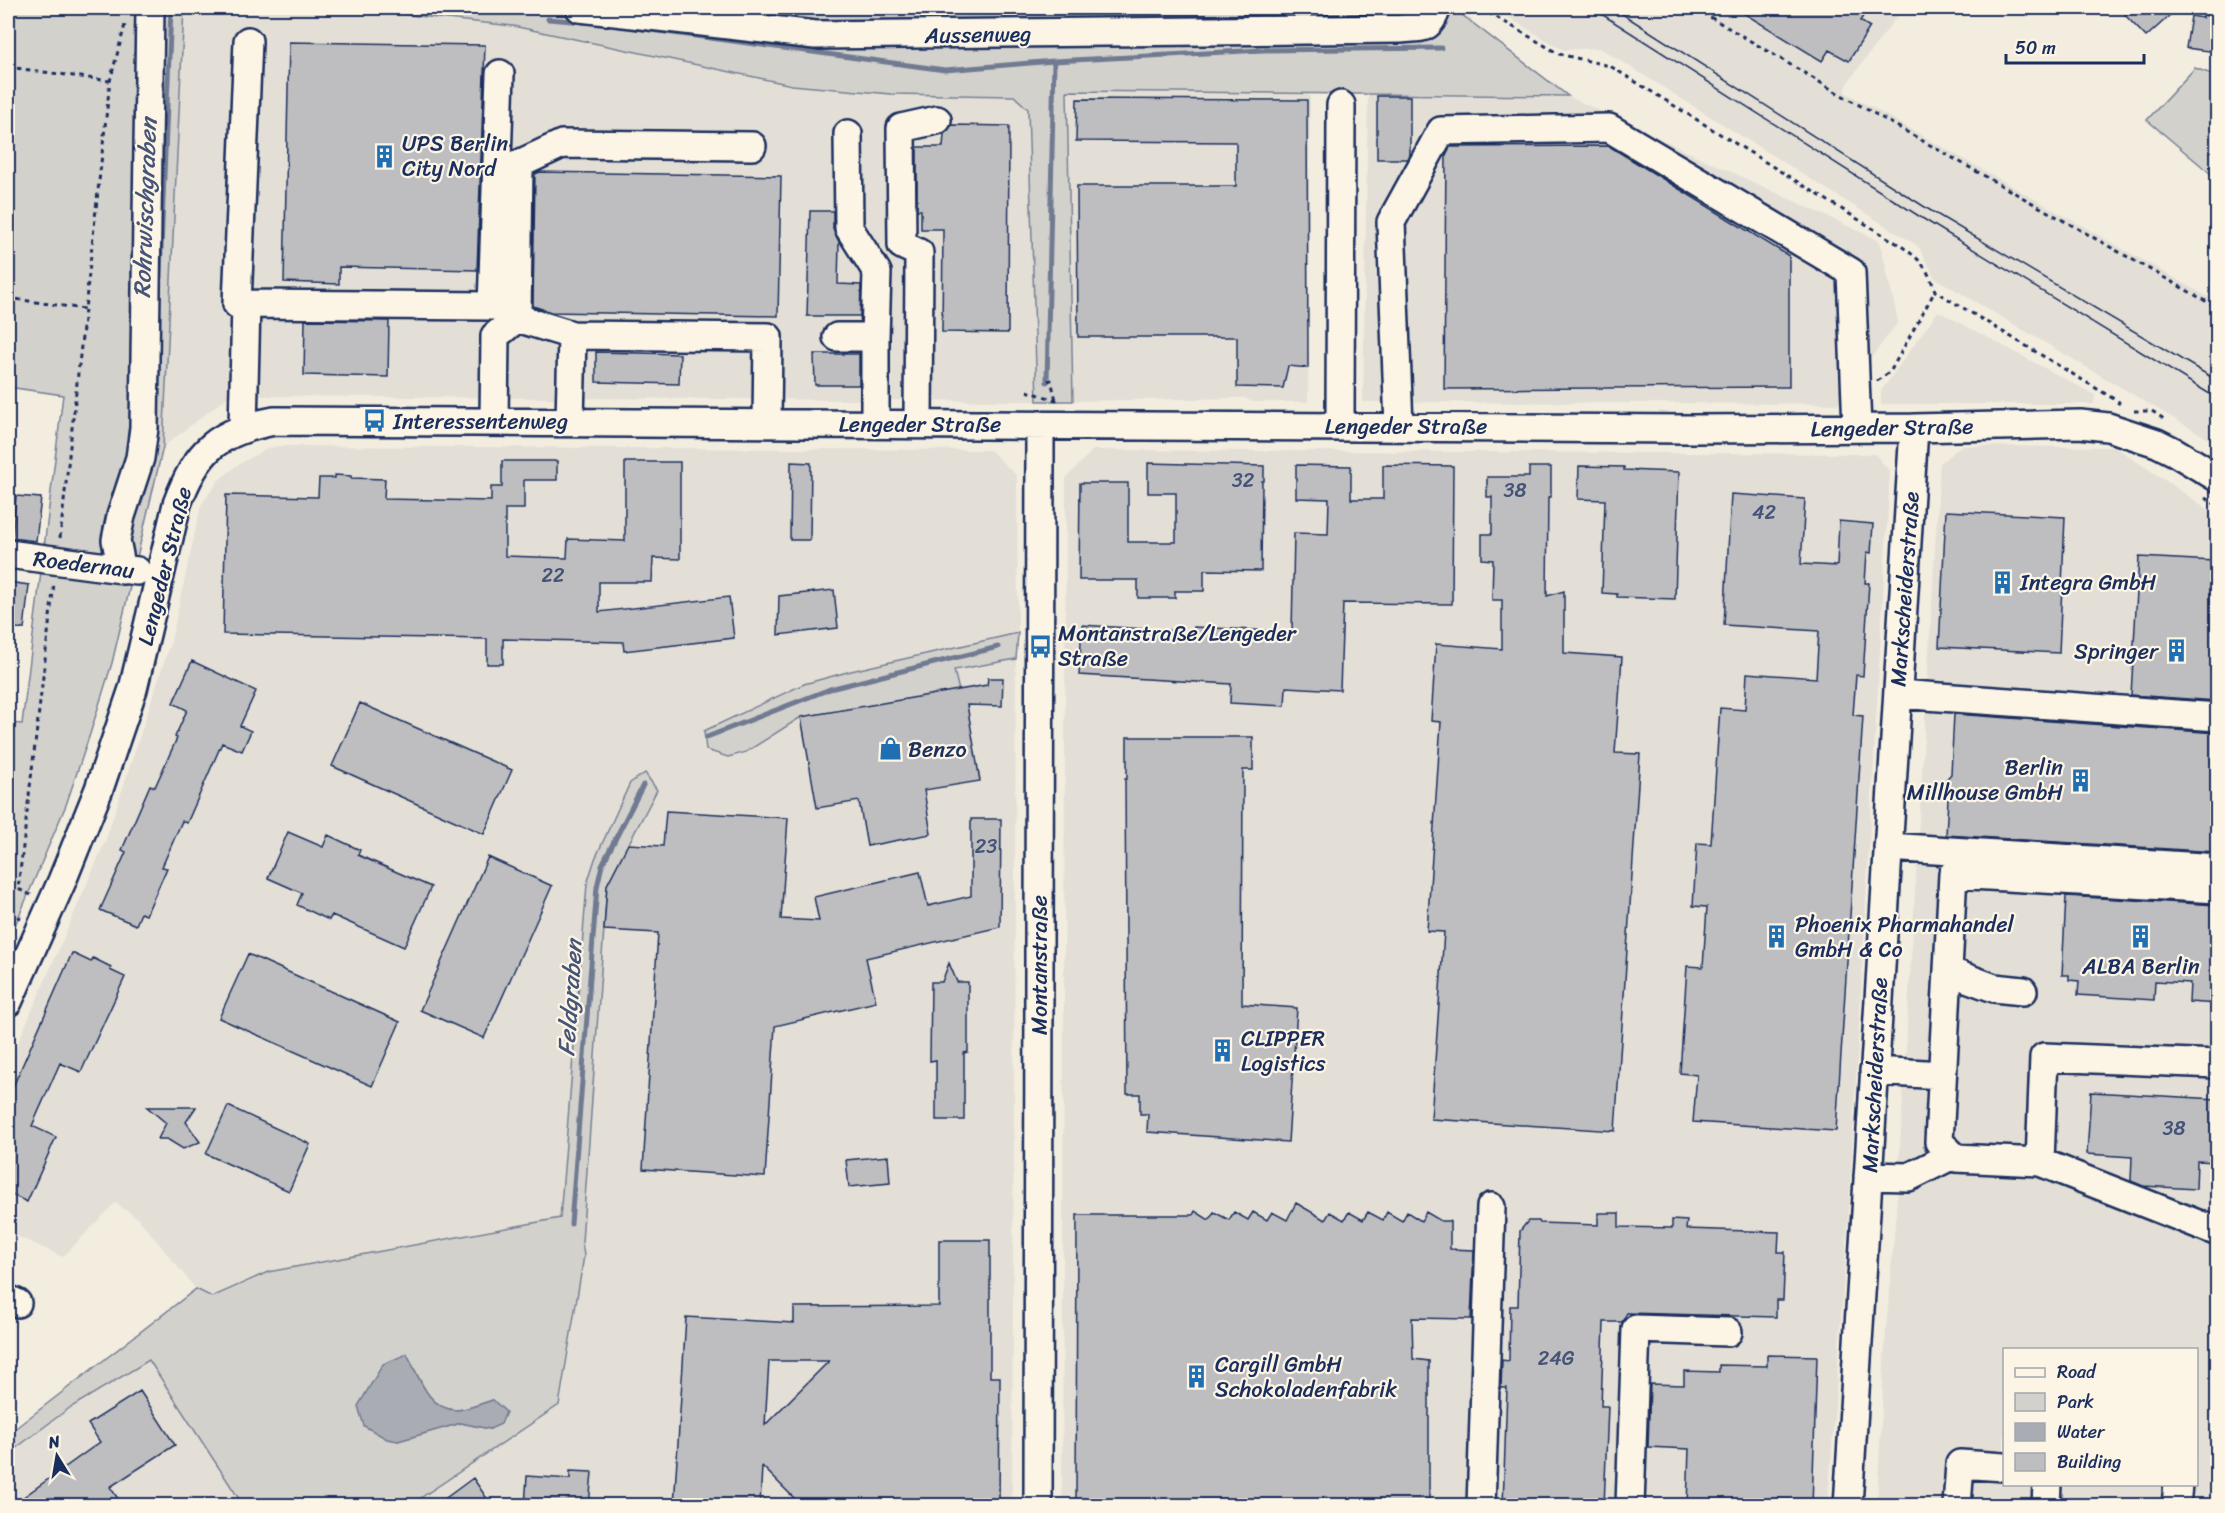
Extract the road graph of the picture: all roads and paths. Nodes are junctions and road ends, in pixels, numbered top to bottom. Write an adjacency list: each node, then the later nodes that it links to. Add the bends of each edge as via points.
1 (580, 8): 2 (street, Aussenweg, via 815,36 1400,30 1428,26)
2 (1437, 8)
3 (1480, 8): 14 (path, via 1558,54 1610,66 1898,244 1918,257)
4 (1695, 8): 17 (path)
5 (138, 13): 9 (path); 42 (street, via 144,428 140,458 116,540)
6 (248, 41): 16 (street, via 237,304)
7 (8, 67): 9 (path)
8 (500, 74): 16 (street, via 492,306)
9 (110, 81): 18 (path)
10 (1341, 105): 34 (street)
11 (937, 120): 33 (street, via 901,128 902,245 919,253)
12 (848, 134): 22 (street, via 849,228 877,272)
13 (752, 146): 19 (street, via 562,144 519,164)
14 (1935, 291): 25 (path, via 1890,372 1876,382); 27 (path, via 2120,402)
15 (8, 298): 18 (path)
16 (246, 304): 36 (street)
17 (2217, 308)
18 (84, 309): 41 (path)
19 (517, 318): 20 (street); 29 (street, via 495,336)
20 (572, 335): 30 (street); 31 (street, via 768,337)
21 (837, 337): 22 (street)
22 (875, 337): 32 (street)
23 (1048, 381): 26 (path, via 1051,380)
24 (1027, 391): 26 (path)
25 (1876, 391)
26 (1056, 400): 28 (path)
27 (2115, 411)
28 (1048, 415): 33 (street, Lengeder Straße); 34 (street, Lengeder Straße); 67 (street, Montanstraße)
29 (494, 421): 30 (street, Lengeder Straße); 36 (street, Lengeder Straße, via 274,420)
30 (570, 422): 31 (street, Lengeder Straße)
31 (767, 423): 32 (street, Lengeder Straße)
32 (875, 424): 33 (street, Lengeder Straße)
33 (918, 424)
34 (1340, 426): 35 (street, Lengeder Straße)
35 (1399, 426): 37 (street, Lengeder Straße); 37 (street, via 1391,222 1441,131 1609,128 1851,272)
36 (243, 427): 43 (street, Lengeder Straße, via 219,440 187,477)
37 (1857, 428): 38 (street, Lengeder Straße)
38 (1914, 428): 39 (street, Lengeder Straße, via 2015,424 2108,427 2157,443); 44 (street, Markscheiderstraße)
39 (2217, 478)
40 (8, 554): 41 (street, Roedernau)
41 (58, 561): 42 (street, Roedernau); 49 (path, via 18,889)
42 (122, 570): 43 (street, Roedernau)
43 (160, 573): 54 (street, Lengeder Straße, via 133,689 99,789)
44 (1898, 694): 45 (street); 46 (street, Markscheiderstraße)
45 (2217, 717)
46 (1888, 847): 47 (street); 56 (street, Markscheiderstraße)
47 (2217, 868)
48 (2217, 889): 52 (street, via 1953,874)
49 (32, 896)
50 (8, 915): 51 (path)
51 (22, 918)
52 (1948, 971): 53 (street, via 1994,988); 57 (street)
53 (2023, 992)
54 (8, 1002)
55 (2217, 1064): 59 (street, via 2044,1057)
56 (1874, 1071): 57 (street); 60 (street, Markscheiderstraße)
57 (1942, 1075): 58 (street, via 1939,1142)
58 (1953, 1155): 59 (street); 60 (street, via 1909,1177)
59 (2040, 1162): 62 (street)
60 (1868, 1176): 70 (street, Markscheiderstraße)
61 (1491, 1208): 68 (street)
62 (2217, 1232)
63 (1728, 1332): 69 (street, via 1636,1329)
64 (2003, 1467): 71 (street, via 1960,1464)
65 (2047, 1486): 72 (street)
66 (2178, 1486): 73 (street)
67 (1038, 1506)
68 (1481, 1506)
69 (1630, 1506)
70 (1848, 1506)
71 (1957, 1506)
72 (2046, 1506)
73 (2176, 1506)

